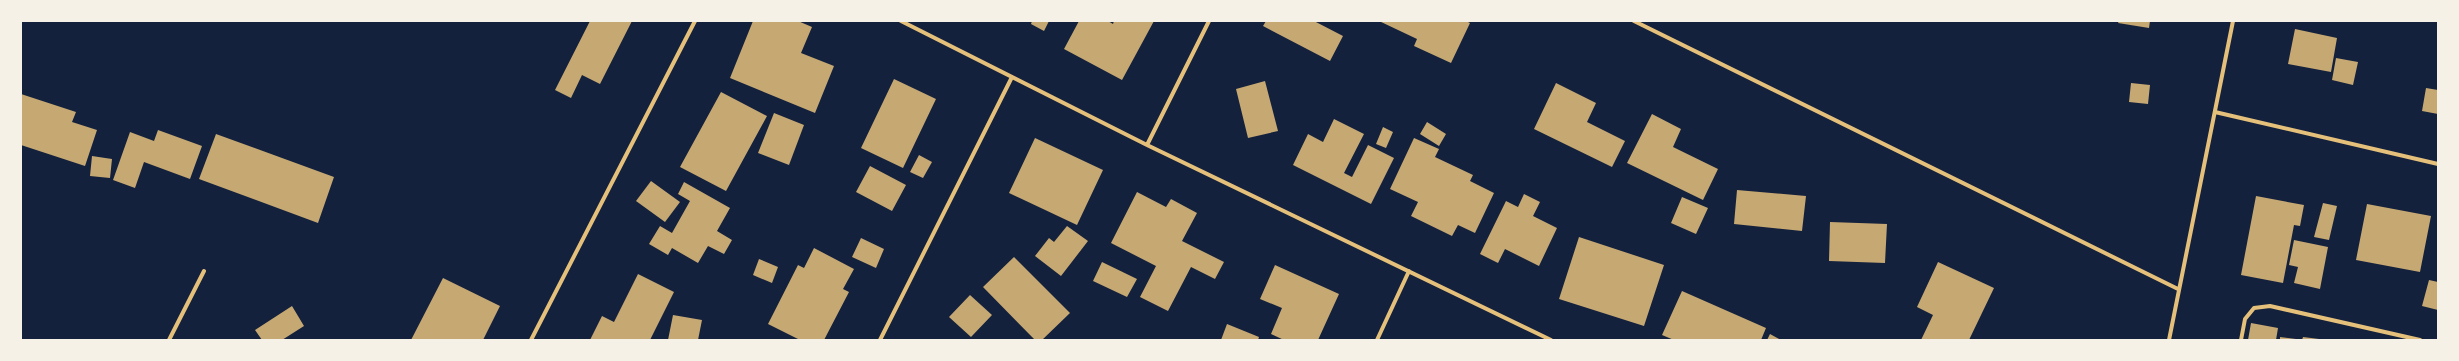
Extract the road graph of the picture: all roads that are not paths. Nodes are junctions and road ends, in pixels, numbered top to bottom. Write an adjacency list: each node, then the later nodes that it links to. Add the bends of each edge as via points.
1 (695, 21): 14 (street)
2 (901, 21): 6 (street)
3 (1209, 21): 8 (street)
4 (1634, 21): 12 (street)
5 (2233, 21): 7 (street)
6 (1012, 77): 8 (street); 15 (street)
7 (2215, 112): 9 (street); 12 (street)
8 (1147, 145): 11 (street)
9 (2438, 164)
10 (204, 270): 13 (street)
11 (1409, 271): 16 (street); 17 (street)
12 (2178, 289): 18 (street)
13 (169, 340)
14 (531, 340)
15 (880, 340)
16 (1377, 340)
17 (1551, 340)
18 (2169, 340)
19 (2241, 340): 20 (street, via 2245,320 2254,308 2270,306)
20 (2420, 340)

